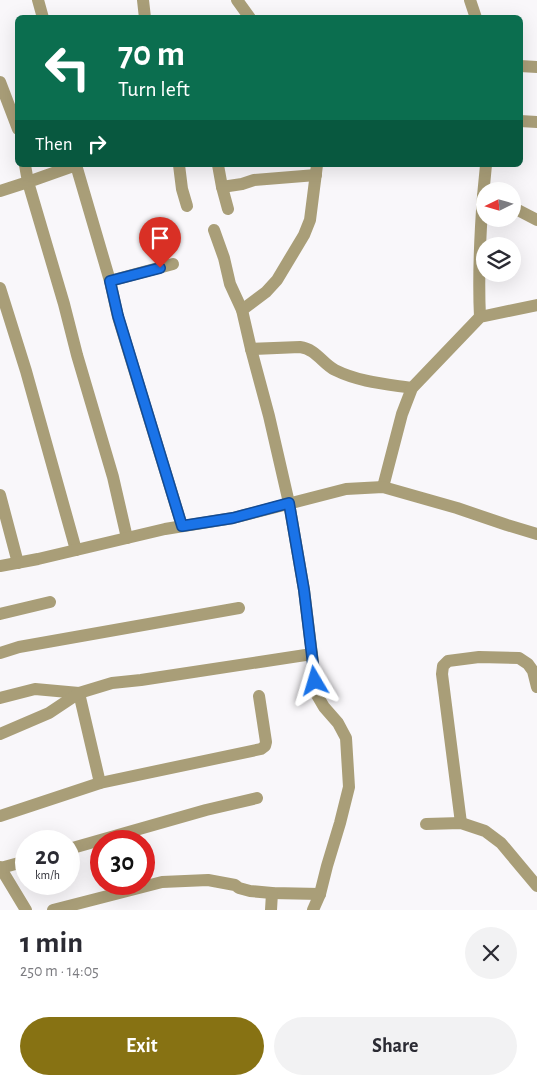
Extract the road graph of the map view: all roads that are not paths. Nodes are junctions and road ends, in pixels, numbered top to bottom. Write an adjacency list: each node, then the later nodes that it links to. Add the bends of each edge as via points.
1 (38, 0): 5 (street)
2 (142, 0): 6 (street)
3 (237, 0): 7 (street)
4 (470, 0): 8 (street)
5 (42, 15)
6 (144, 15)
7 (248, 15)
8 (475, 15)
9 (523, 66): 10 (street)
10 (537, 67)
11 (0, 82): 13 (street)
12 (523, 120): 14 (street)
13 (15, 121)
14 (537, 122)
15 (25, 167): 22 (street)
16 (70, 167): 22 (street)
17 (77, 167): 33 (street)
18 (179, 167): 26 (street)
19 (218, 167): 24 (street)
20 (486, 167): 23 (street)
21 (316, 170): 24 (street); 36 (street, via 310,220 304,235 277,280)
22 (28, 182): 25 (street); 45 (street, via 113,477)
23 (485, 182)
24 (222, 186): 27 (street)
25 (0, 191)
26 (187, 206)
27 (228, 210)
28 (521, 212): 29 (street)
29 (537, 220)
30 (481, 228): 37 (street)
31 (214, 230): 36 (street, via 230,284)
32 (173, 264): 33 (street)
33 (110, 281): 43 (street)
34 (0, 288): 46 (street)
35 (537, 305): 37 (street)
36 (242, 310): 38 (street)
37 (480, 317): 39 (street)
38 (251, 349): 39 (street, via 307,348 334,369 362,380); 42 (street)
39 (412, 388): 40 (street)
40 (383, 487): 42 (street, via 346,489); 44 (street)
41 (0, 495): 47 (street)
42 (289, 503): 43 (street, via 233,518); 53 (street)
43 (182, 526): 45 (street)
44 (537, 534)
45 (127, 538): 46 (street)
46 (76, 550): 47 (street)
47 (18, 563): 48 (street)
48 (0, 566)
49 (50, 602): 51 (street)
50 (238, 608): 52 (street)
51 (0, 614)
52 (0, 653)
53 (312, 654): 55 (street, via 112,683); 69 (street, via 317,695 346,738 349,780)
54 (537, 687): 62 (street, via 533,671 519,658 479,657 448,661 443,666)
55 (79, 693): 57 (street, via 35,689); 58 (street, via 49,713); 59 (street)
56 (259, 696): 59 (street, via 266,742 261,749)
57 (0, 698)
58 (0, 734)
59 (100, 783): 61 (street)
60 (257, 798): 64 (street)
61 (0, 816)
62 (461, 822): 63 (street); 67 (street, via 485,831 500,843)
63 (426, 824)
64 (80, 846)
65 (15, 864): 66 (street)
66 (0, 868): 70 (street)
67 (537, 886)
68 (272, 893): 69 (street); 71 (street, via 208,880 162,882); 72 (street)
69 (320, 894): 73 (street)
70 (26, 910)
71 (53, 910)
72 (271, 910)
73 (313, 910)

